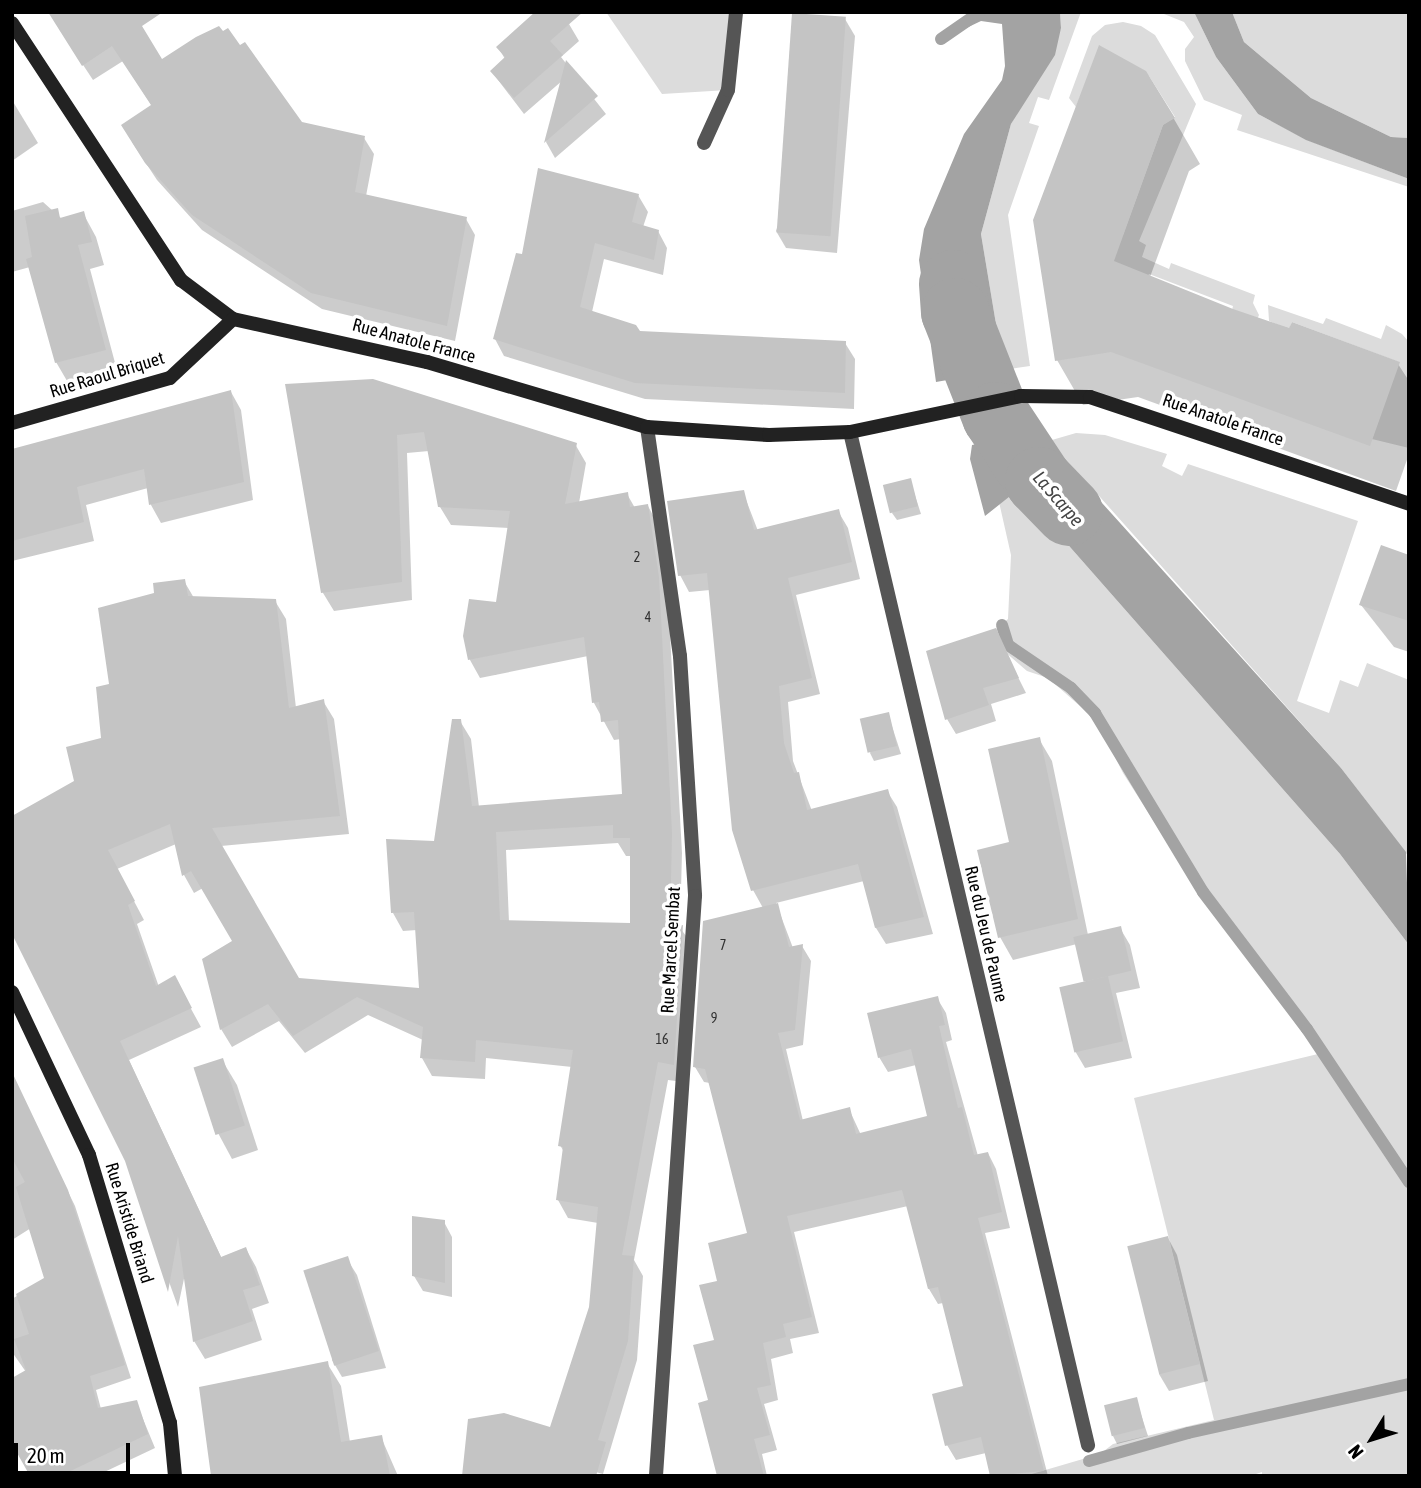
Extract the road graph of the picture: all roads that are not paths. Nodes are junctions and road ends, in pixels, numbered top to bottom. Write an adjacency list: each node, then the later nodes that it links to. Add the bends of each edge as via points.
1 (736, 12): 3 (street, via 728,90)
2 (12, 23): 4 (main road, Rue Anatole France, via 181,280)
3 (704, 143)
4 (233, 319): 5 (main road, Rue Raoul Briquet, via 170,378); 6 (main road, Rue Anatole France, via 427,362)
5 (12, 423)
6 (647, 427): 7 (main road, Rue Anatole France, via 769,435); 12 (street, Rue Marcel Sembat, via 680,656 695,896)
7 (850, 432): 8 (main road, Rue Anatole France, via 1021,396 1104,400); 10 (street, Rue du Jeu de Paume)
8 (1409, 504)
9 (12, 992): 11 (main road, Rue Aristide Briand, via 89,1155 170,1423)
10 (1088, 1445)
11 (175, 1476)
12 (656, 1476)

